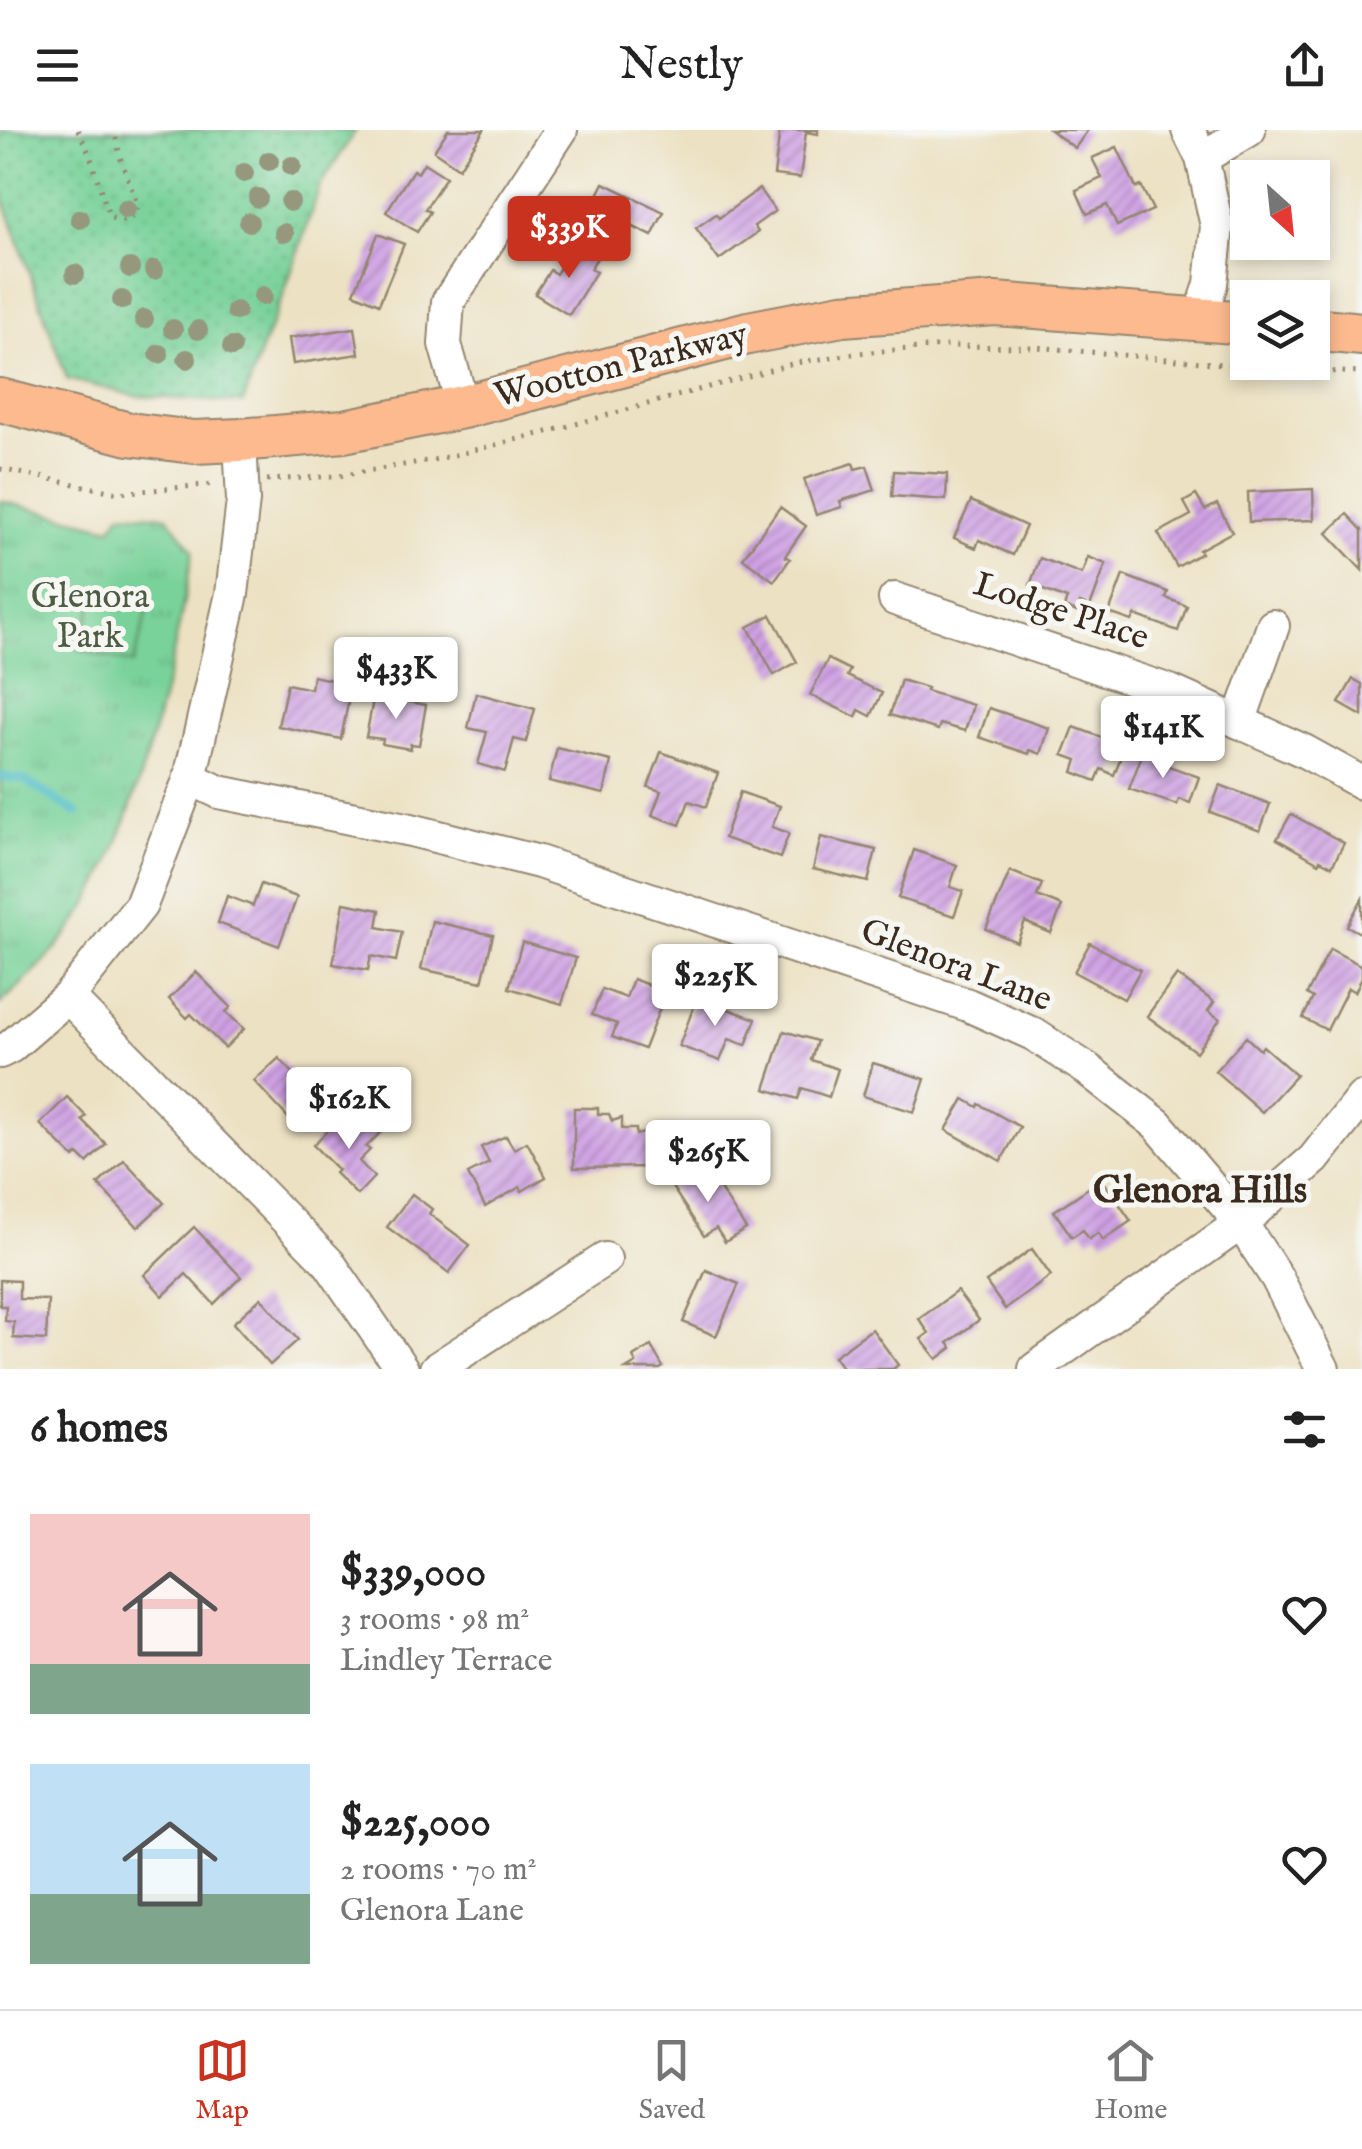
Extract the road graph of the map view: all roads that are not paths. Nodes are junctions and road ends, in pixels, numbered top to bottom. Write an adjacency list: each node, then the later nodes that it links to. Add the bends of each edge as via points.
1 (561, 130): 9 (street, via 448,302 445,344)
2 (1246, 143): 3 (street)
3 (1195, 144): 5 (street, via 1217,226)
4 (1230, 312): 5 (main road, Wootton Parkway)
5 (1200, 318): 9 (main road, Wootton Parkway, via 995,304 842,315)
6 (1330, 320): 7 (main road)
7 (1362, 334)
8 (0, 400): 10 (main road, Wootton Parkway, via 129,434 194,442)
9 (463, 406): 10 (main road, Wootton Parkway)
10 (241, 461): 14 (street, via 232,594)
11 (895, 599): 13 (street, Lodge Place, via 1170,691)
12 (1274, 626): 13 (street)
13 (1239, 722): 15 (street, Lodge Place)
14 (190, 778): 16 (street, via 141,905); 19 (street, Glenora Lane, via 219,792 539,862 968,1005 1033,1034 1157,1124)
15 (1362, 783)
16 (68, 997): 17 (street); 21 (street, via 328,1263)
17 (0, 1052)
18 (1362, 1098): 19 (street, via 1314,1159)
19 (1241, 1223): 23 (street); 24 (street, Glenora Lane)
20 (605, 1259): 22 (street)
21 (402, 1369)
22 (436, 1369)
23 (1035, 1369)
24 (1322, 1369)

